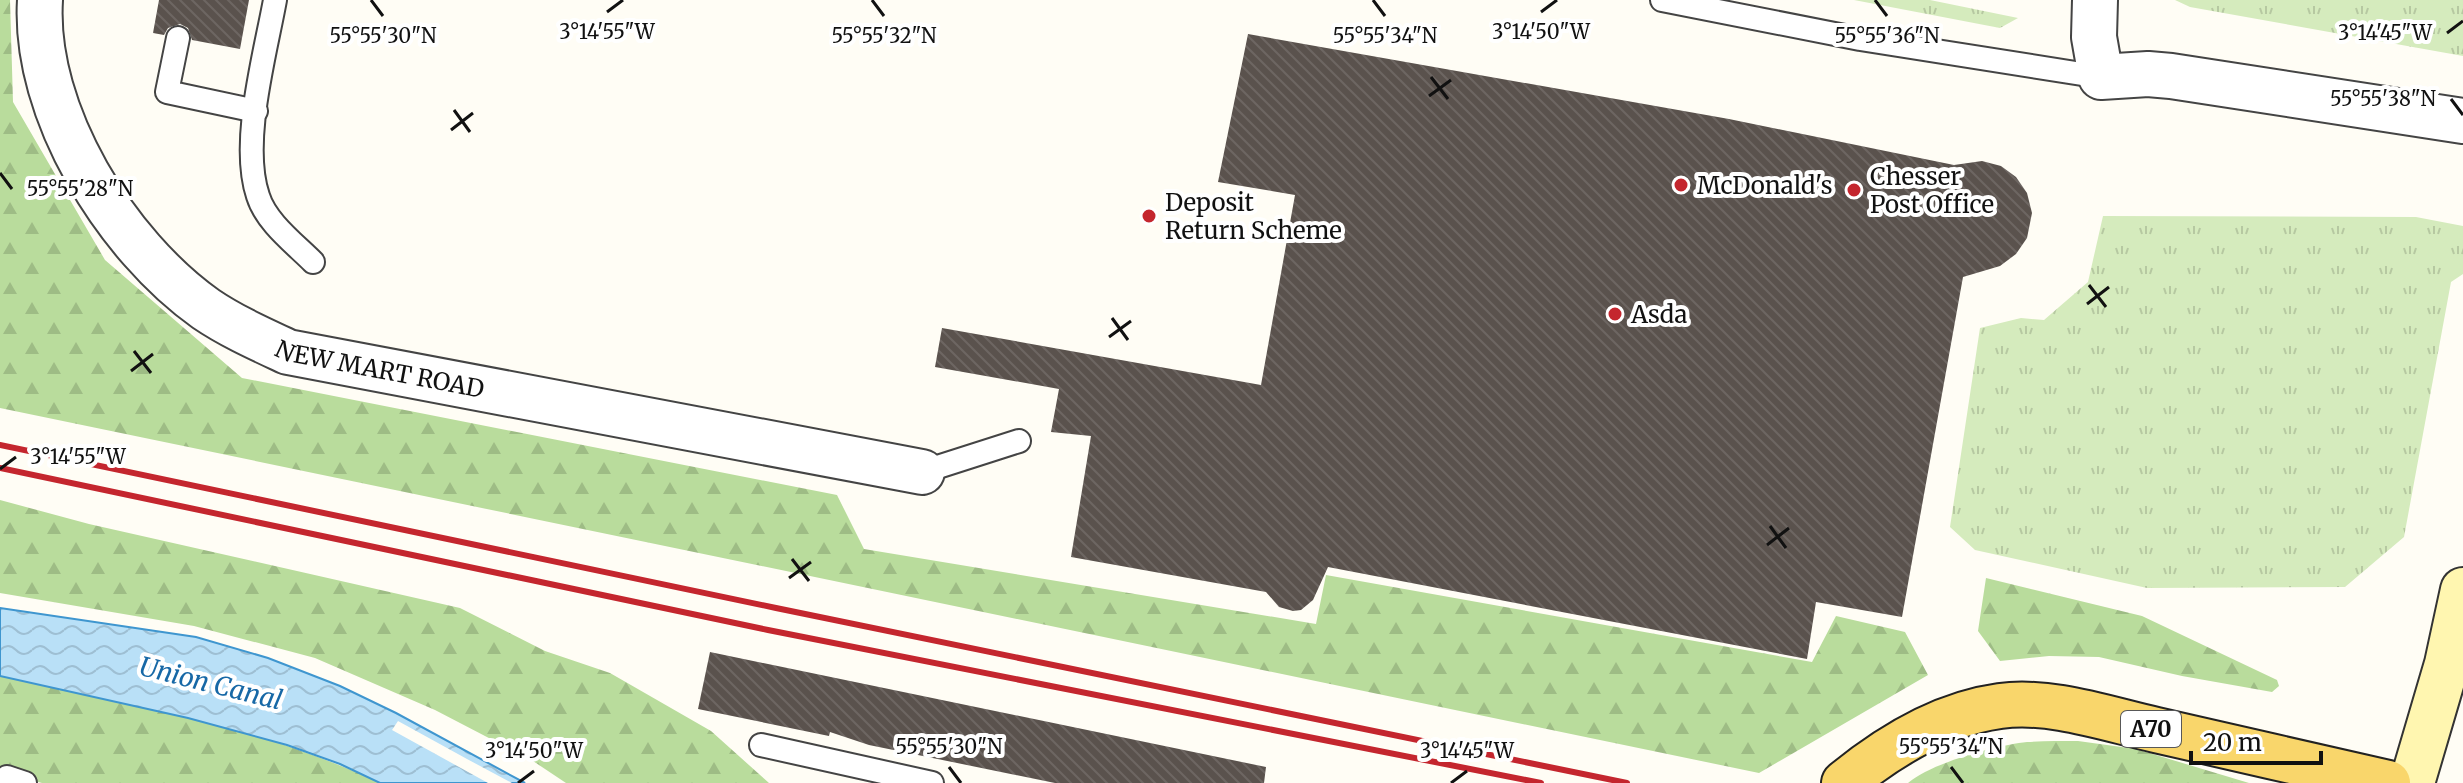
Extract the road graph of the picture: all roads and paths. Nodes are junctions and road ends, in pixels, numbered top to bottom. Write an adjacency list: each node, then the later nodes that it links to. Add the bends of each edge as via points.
1 (40, 0): 11 (street, NEW MART ROAD, via 44,55 57,108 111,212 169,279 247,333 288,352)
2 (275, 0): 7 (lane)
3 (1662, 0): 6 (lane, via 1860,39)
4 (2095, 0): 6 (street)
5 (178, 38): 7 (lane, via 167,92)
6 (2101, 77): 8 (street, via 2171,76)
7 (256, 111): 9 (lane, via 250,151 258,198)
8 (2463, 121)
9 (313, 262)
10 (1019, 441): 11 (lane)
11 (922, 472)
12 (2463, 590): 19 (street)
13 (761, 745): 16 (lane)
14 (4, 783): 15 (lane, via 7,777)
15 (25, 783)
16 (932, 783)
17 (1844, 783): 18 (main road, A70, via 1915,733 1978,710 2036,705)
18 (2388, 783)
19 (2412, 783)

